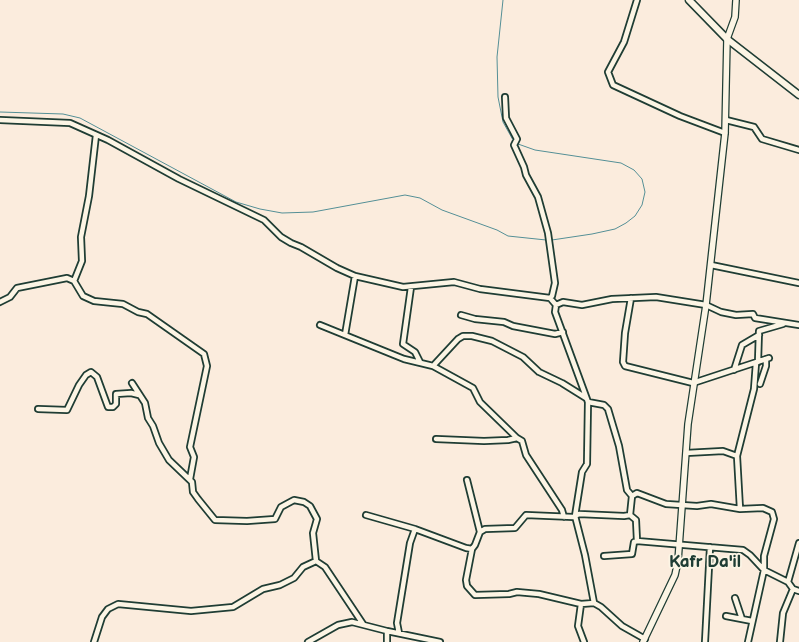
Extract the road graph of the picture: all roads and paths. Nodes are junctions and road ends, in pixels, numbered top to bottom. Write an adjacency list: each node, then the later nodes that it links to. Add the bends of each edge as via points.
1 (637, 0): 9 (street, via 624,42 608,72 613,85 680,116)
2 (689, 0): 4 (main road)
3 (736, 0): 4 (street)
4 (727, 40): 5 (main road); 8 (street)
5 (799, 95)
6 (505, 97): 17 (street, via 506,118 517,139 514,145 538,196 548,233 555,284)
7 (0, 120): 10 (street, via 70,123)
8 (726, 120): 9 (street); 11 (street, via 754,127 762,139)
9 (725, 133): 12 (street)
10 (96, 135): 13 (street, via 264,220 281,237); 14 (street, via 81,237 82,261)
11 (799, 150)
12 (711, 265): 15 (street); 21 (street)
13 (355, 276): 16 (street); 27 (street)
14 (74, 281): 19 (street, via 67,278 17,288 10,297); 43 (street, via 84,296 94,301 123,304 147,314 204,354 207,366 190,447 194,457)
15 (799, 283)
16 (411, 287): 17 (street, via 454,282); 29 (street, via 403,344 415,352)
17 (550, 298): 20 (street)
18 (631, 298): 20 (street, via 588,304 563,302); 21 (street, via 656,297); 34 (street, via 625,333 625,366)
19 (0, 302)
20 (556, 305): 26 (street, via 555,312)
21 (706, 305): 23 (street, via 721,312 736,315 753,314 755,318); 34 (street)
22 (461, 315): 26 (street, via 554,334)
23 (785, 324): 25 (street); 28 (street, via 761,329)
24 (320, 325): 27 (street)
25 (799, 325)
26 (563, 332): 37 (street)
27 (345, 335): 29 (street, via 404,359)
28 (758, 335): 30 (street); 32 (street, via 742,345)
29 (420, 362): 31 (street)
30 (757, 362): 32 (street); 35 (street, via 767,359); 42 (street, via 754,389)
31 (433, 366): 37 (street, via 463,336 492,340); 39 (street, via 473,388 480,402)
32 (734, 370): 34 (street)
33 (132, 383): 36 (street)
34 (693, 383): 41 (street)
35 (760, 384)
36 (139, 395): 38 (street, via 116,394 116,404 108,407 97,377 91,372 79,385 67,410); 43 (street, via 145,403 158,443 169,460)
37 (587, 400): 45 (street, via 608,408 619,446 627,490); 50 (street, via 587,464 582,472)
38 (38, 408)
39 (517, 438): 40 (street, via 484,441); 51 (street, via 522,440 526,455)
40 (436, 439)
41 (686, 453): 42 (street, via 723,451); 46 (street)
42 (737, 456): 47 (street)
43 (190, 479): 60 (street, via 198,500 215,520 275,519 281,507 294,500 304,502 310,506 317,519 313,533)
44 (467, 480): 53 (street)
45 (632, 496): 46 (street, via 637,493 658,502); 49 (street)
46 (683, 505): 47 (street, via 711,504); 56 (street)
47 (740, 508): 61 (street, via 763,508 772,512 774,519 764,556)
48 (366, 515): 52 (street)
49 (630, 515): 50 (street); 54 (street, via 636,520)
50 (575, 516): 51 (street); 66 (street, via 586,555)
51 (564, 517): 53 (street, via 526,515 515,528 485,529)
52 (415, 529): 58 (street); 73 (street, via 410,543 397,623)
53 (480, 532): 58 (street)
54 (637, 541): 56 (street); 59 (street, via 634,542 632,554)
55 (799, 543): 62 (street)
56 (680, 544): 57 (street); 74 (street, via 675,575)
57 (710, 547): 61 (street, via 742,550); 80 (street)
58 (472, 549): 67 (street, via 466,580 467,586 475,594 539,594)
59 (604, 556)
60 (316, 561): 71 (street, via 325,567); 75 (street, via 303,567 294,578 263,589 233,607 191,611 118,604 108,609 102,617)
61 (764, 570): 62 (street); 70 (street)
62 (788, 582): 63 (street)
63 (793, 589): 64 (street); 82 (street, via 783,613)
64 (799, 591)
65 (735, 598): 69 (street)
66 (594, 603): 67 (street); 74 (street)
67 (581, 604): 79 (street, via 578,626)
68 (726, 616): 69 (street)
69 (742, 619): 70 (street)
70 (752, 622): 81 (street)
71 (363, 624): 72 (street); 76 (street, via 352,622 338,626)
72 (387, 631): 73 (street); 77 (street)
73 (399, 633): 78 (street)
74 (644, 640)
75 (94, 642)
76 (308, 642)
77 (387, 642)
78 (440, 642)
79 (584, 642)
80 (705, 642)
81 (748, 642)
82 (780, 642)

